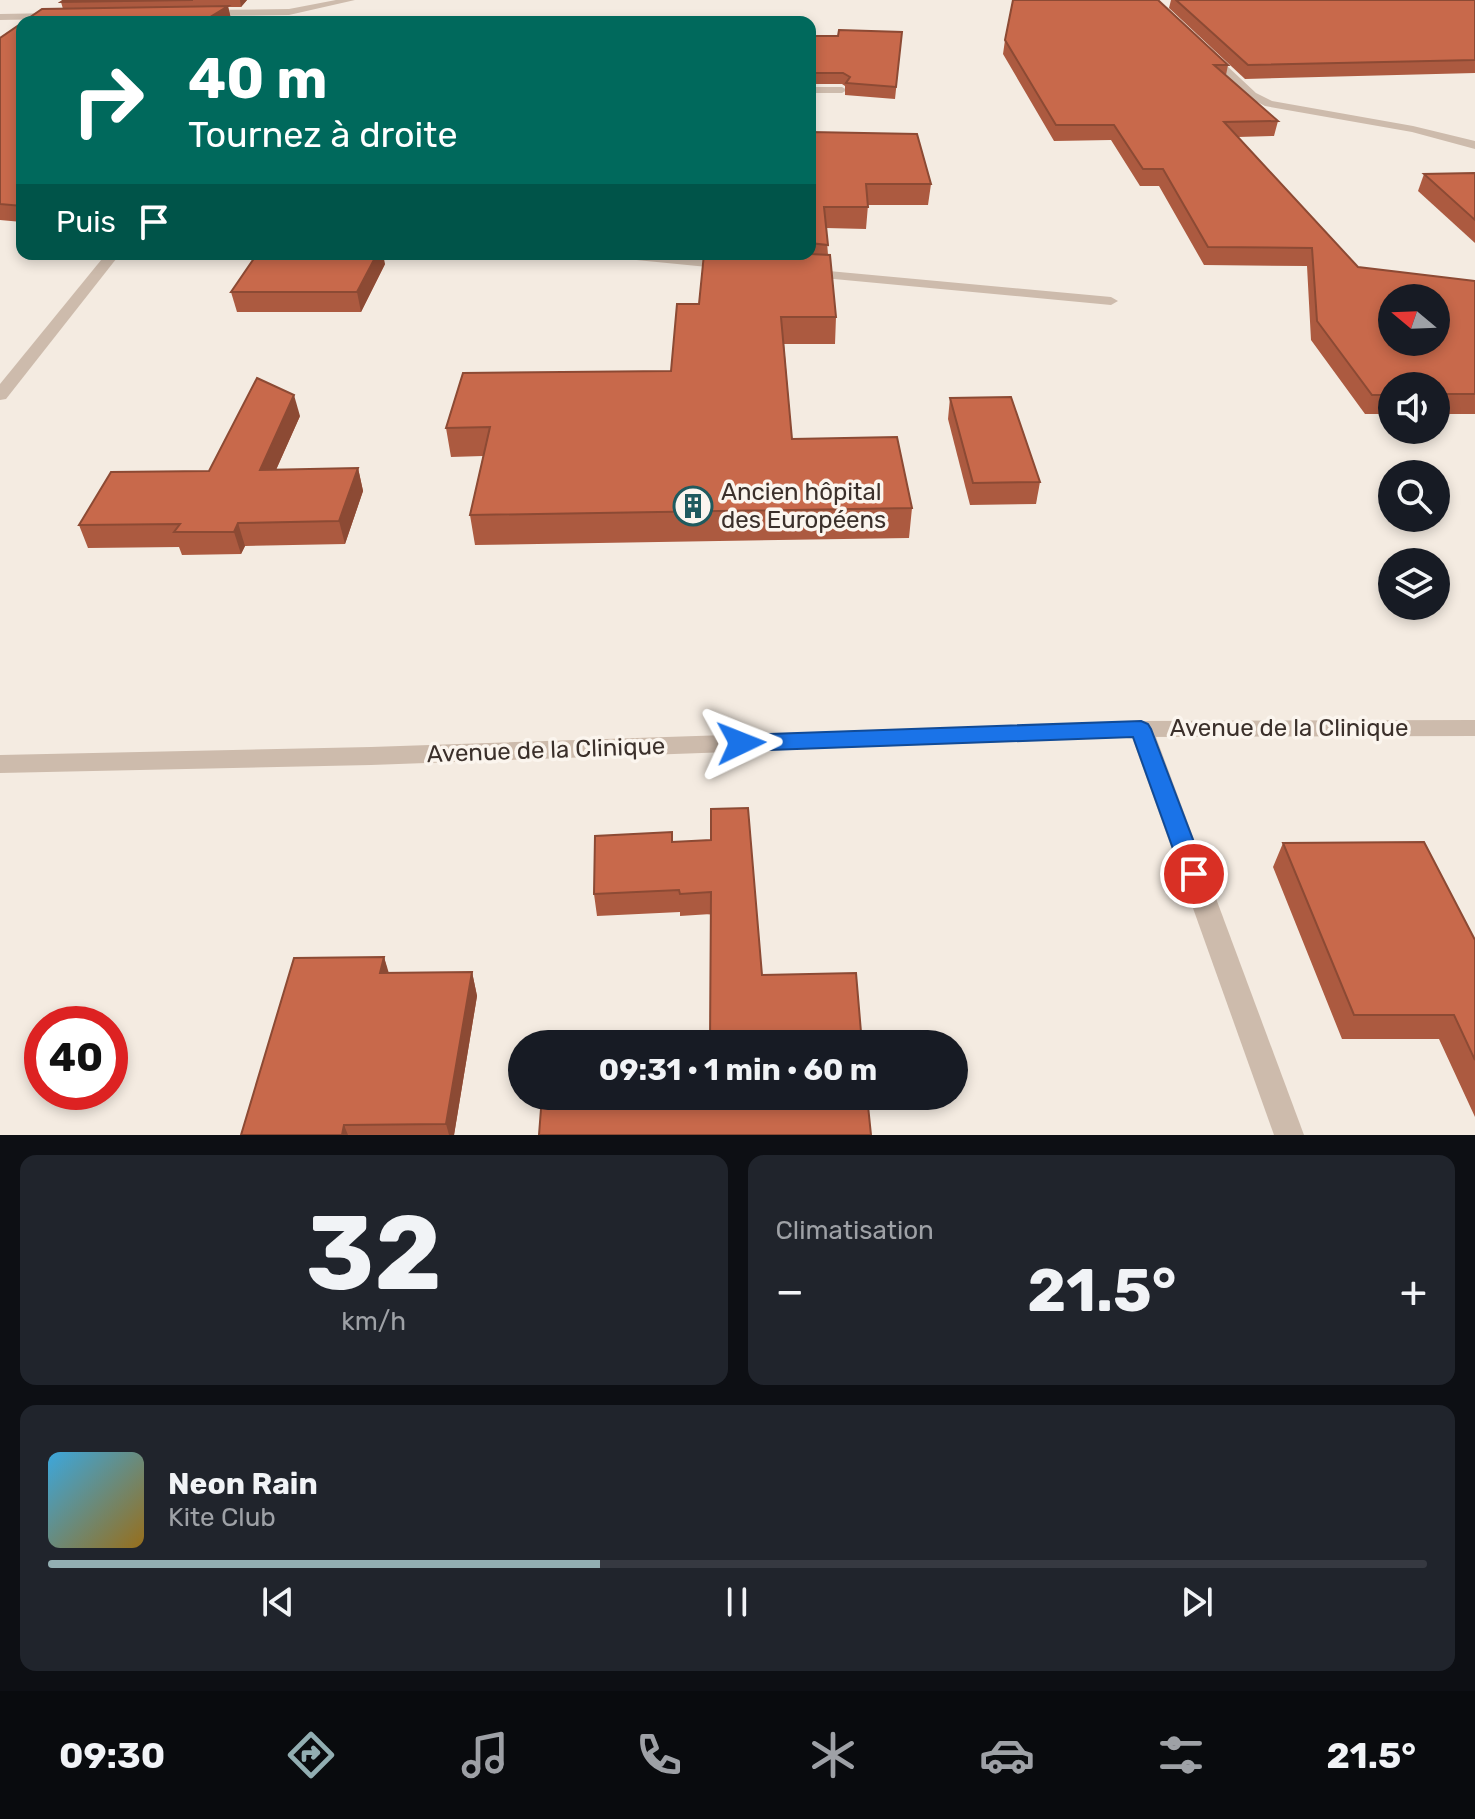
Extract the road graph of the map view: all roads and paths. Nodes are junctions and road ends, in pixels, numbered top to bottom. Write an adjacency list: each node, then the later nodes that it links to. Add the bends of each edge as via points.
1 (299, 0): 3 (street)
2 (350, 0): 3 (street)
3 (289, 12): 4 (street); 5 (street)
4 (197, 13)
5 (286, 16)
6 (1196, 42): 9 (street, via 1252,95 1269,104)
7 (816, 90): 8 (street)
8 (842, 90)
9 (1475, 145)
10 (108, 260): 15 (street)
11 (673, 260): 12 (street)
12 (749, 268)
13 (794, 272): 14 (street)
14 (1111, 301)
15 (0, 395)
16 (1475, 728): 17 (street, Avenue de la Clinique)
17 (1141, 729): 18 (street, Avenue de la Clinique); 19 (street)
18 (0, 764)
19 (1289, 1135)

